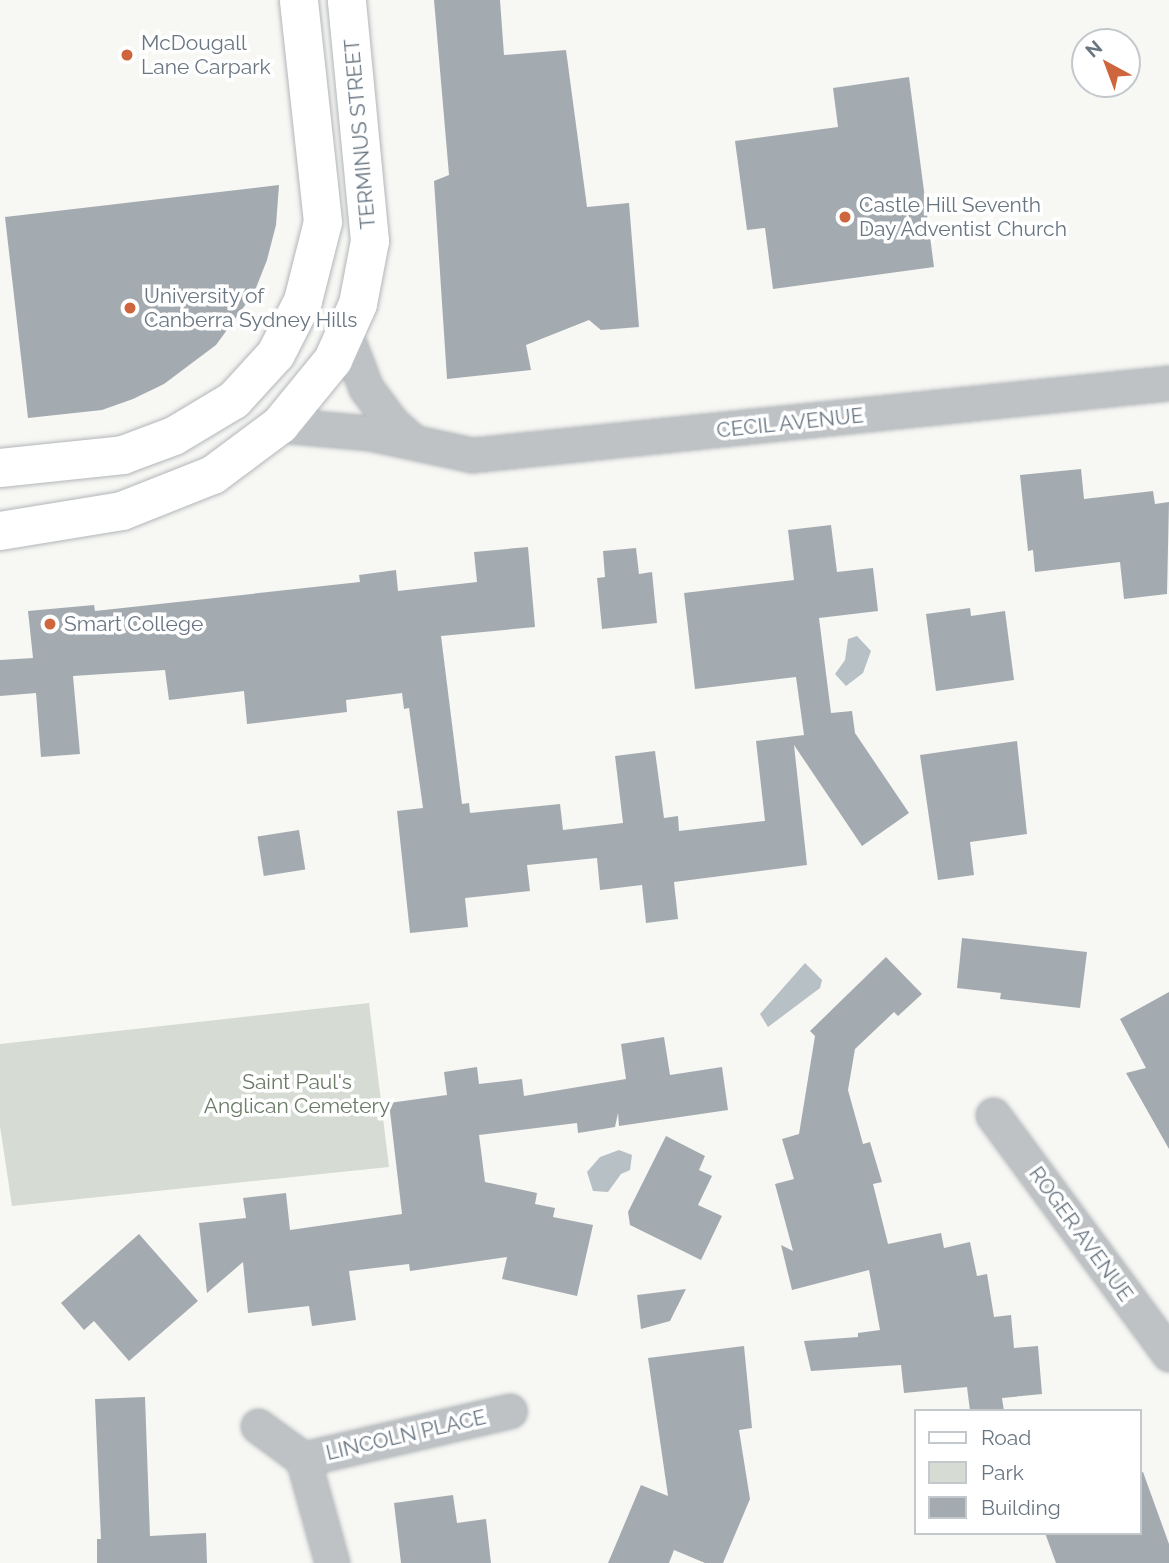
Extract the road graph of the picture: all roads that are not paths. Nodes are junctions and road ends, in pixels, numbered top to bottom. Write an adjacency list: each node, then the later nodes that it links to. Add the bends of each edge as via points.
1 (299, 0): 7 (main road, via 323,222 303,301 276,354 234,400 174,436 122,455)
2 (347, 0): 3 (main road, TERMINUS STREET, via 370,241 358,304)
3 (346, 336): 5 (main road, TERMINUS STREET, via 318,383); 6 (street, via 366,388 392,424)
4 (1169, 383): 6 (street, CECIL AVENUE, via 524,452 472,455)
5 (280, 425): 6 (street, CECIL AVENUE); 9 (main road, via 239,459 186,489 122,511)
6 (412, 441)
7 (0, 468)
8 (0, 517): 9 (main road)
9 (46, 523): 10 (main road)
10 (0, 531)
11 (993, 1115): 12 (street, ROGER AVENUE)
12 (1169, 1354)
13 (509, 1411): 15 (street, LINCOLN PLACE)
14 (258, 1426): 15 (street, LINCOLN PLACE)
15 (303, 1459): 16 (street, LINCOLN PLACE)
16 (332, 1563)

